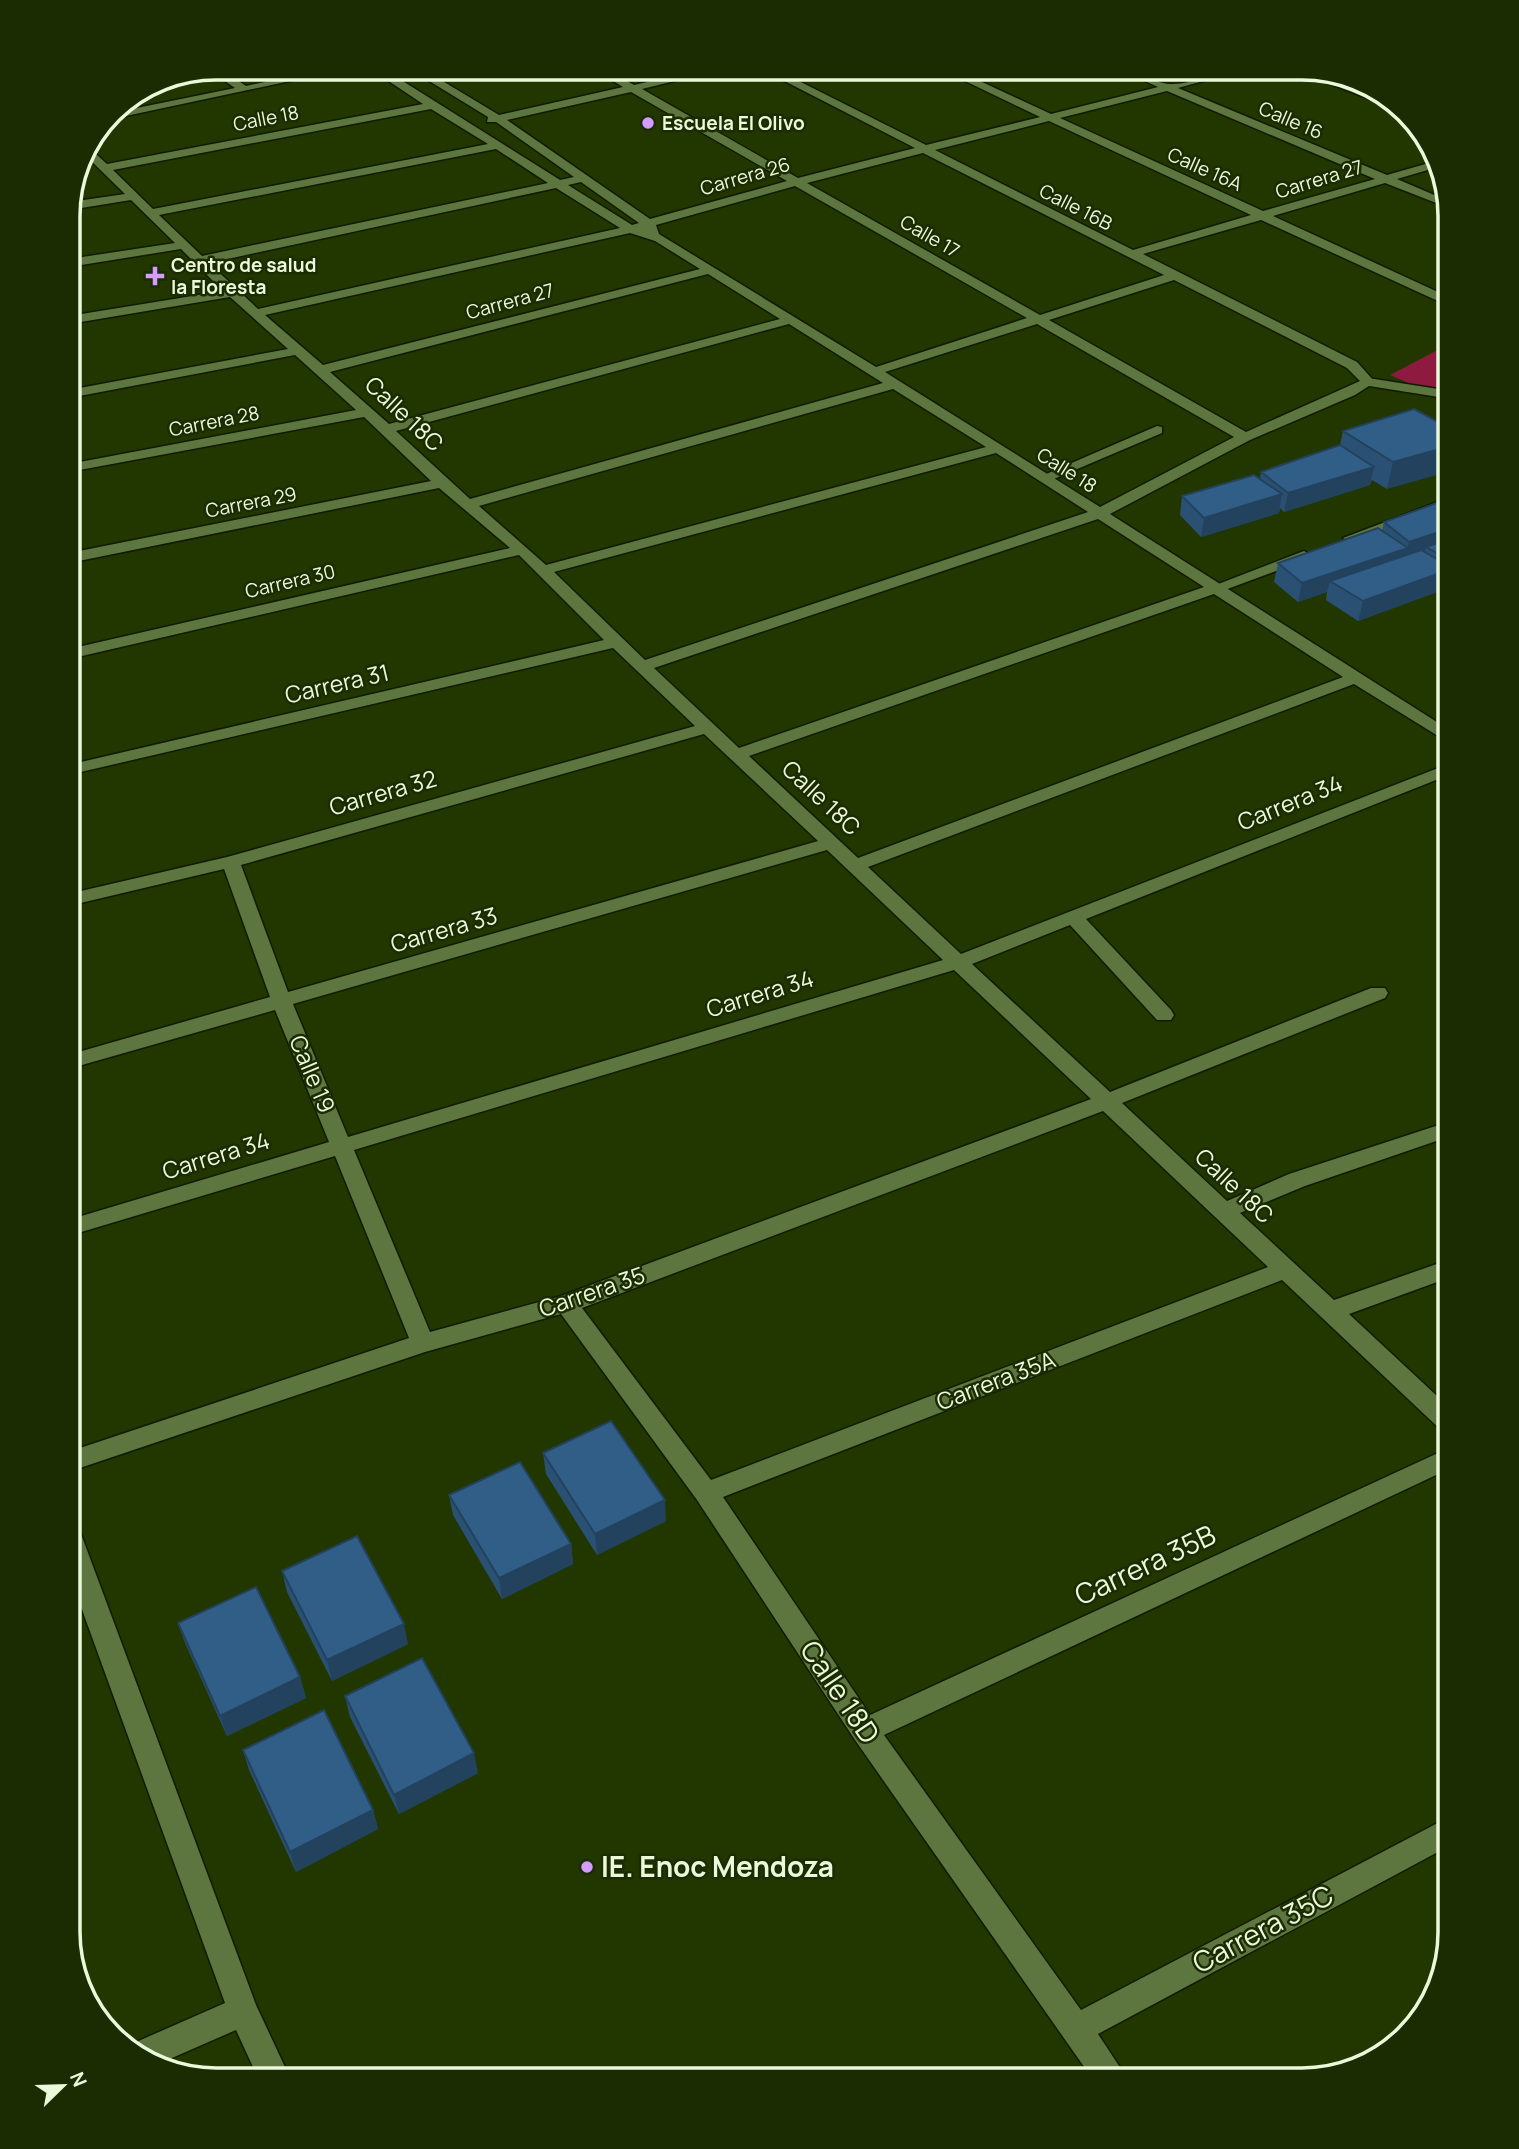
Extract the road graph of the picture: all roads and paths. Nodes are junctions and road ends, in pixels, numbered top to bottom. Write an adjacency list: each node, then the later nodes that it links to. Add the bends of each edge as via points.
1 (231, 80): 13 (street)
2 (287, 80): 13 (street, Calle 18)
3 (393, 80): 14 (street, Calle 18)
4 (434, 80): 16 (street, Calle 18)
5 (619, 80): 11 (street, Calle 17)
6 (667, 80): 11 (street)
7 (789, 81): 20 (street, Calle 16B)
8 (970, 81): 17 (street, Calle 16A)
9 (1151, 81): 12 (street, Calle 16)
10 (1195, 81): 12 (street, Carrera 26)
11 (633, 88): 16 (street); 26 (street, Calle 17)
12 (1167, 88): 17 (street, Carrera 26); 25 (street, Calle 16)
13 (244, 89): 15 (street, Calle 18)
14 (433, 105): 18 (street, Calle 18); 21 (street, Calle 18)
15 (128, 113)
16 (498, 118): 18 (street); 24 (street, Calle 18)
17 (1049, 118): 20 (street, Carrera 26); 32 (street, Calle 16A)
18 (465, 126): 19 (street, Calle 18)
19 (496, 146): 27 (street, Calle 18); 31 (street)
20 (924, 149): 26 (street, Carrera 26); 37 (street, Calle 16B)
21 (94, 158)
22 (93, 159): 28 (street, Calle 18C)
23 (1429, 166): 25 (street, Carrera 27)
24 (584, 178): 27 (street); 33 (street, Calle 18)
25 (1386, 179): 29 (street, Calle 16); 32 (street, Carrera 27)
26 (795, 182): 33 (street, Carrera 26); 46 (street, Calle 17)
27 (557, 184): 34 (street, Calle 18); 38 (street)
28 (134, 196): 30 (street); 31 (street, Calle 18C)
29 (1437, 200)
30 (81, 204)
31 (154, 212): 36 (street, Calle 18C)
32 (1264, 215): 37 (street, Carrera 27); 43 (street, Calle 16A)
33 (649, 223): 34 (street, Carrera 26); 35 (street, Calle 18)
34 (630, 229): 35 (street, Calle 18); 44 (street, Carrera 26)
35 (659, 238): 40 (street, Calle 18)
36 (185, 245): 38 (street, Calle 18C); 39 (street)
37 (1131, 254): 41 (street, Calle 16B)
38 (203, 260): 42 (street, Calle 18C)
39 (81, 261)
40 (709, 270): 47 (street, Calle 18); 49 (street, Carrera 27)
41 (1174, 276): 46 (street); 51 (street, Calle 16B, via 1352,365)
42 (233, 293): 44 (street, Calle 18C); 45 (street)
43 (1438, 297)
44 (256, 313): 48 (street, Calle 18C)
45 (81, 318)
46 (1038, 319): 50 (street); 58 (street, Calle 17)
47 (790, 320): 50 (street, Calle 18); 56 (street)
48 (298, 351): 49 (street, Calle 18C); 53 (street)
49 (321, 370): 55 (street, Calle 18C)
50 (873, 372): 52 (street, Calle 18)
51 (1368, 382): 54 (street); 58 (street)
52 (894, 384): 59 (street, Calle 18); 63 (street)
53 (81, 392)
54 (1438, 393)
55 (367, 412): 56 (street, Calle 18C); 60 (street, Carrera 28)
56 (386, 429): 62 (street, Calle 18C)
57 (1157, 430): 61 (street)
58 (1245, 437): 65 (street)
59 (998, 448): 61 (street, Calle 18); 68 (street)
60 (81, 466)
61 (1044, 478): 65 (street, Calle 18)
62 (442, 483): 63 (street, Calle 18C); 67 (street, Carrera 29)
63 (470, 504): 66 (street, Calle 18C)
64 (1438, 506): 69 (street)
65 (1100, 513): 69 (street, Calle 18); 72 (street)
66 (522, 550): 68 (street, Calle 18C); 71 (street, Carrera 30)
67 (81, 556)
68 (541, 571): 70 (street, Calle 18C)
69 (1216, 588): 73 (street, Calle 18); 76 (street)
70 (616, 642): 72 (street, Calle 18C); 77 (street, Carrera 31)
71 (81, 651)
72 (645, 666): 74 (street, Calle 18C)
73 (1356, 678): 75 (street, Calle 18); 81 (street)
74 (709, 727): 76 (street, Calle 18C); 80 (street, Carrera 32)
75 (1438, 730)
76 (738, 754): 79 (street, Calle 18C)
77 (81, 767)
78 (1438, 773): 83 (street, Carrera 34)
79 (833, 843): 81 (street, Calle 18C); 86 (street, Carrera 33)
80 (230, 862): 82 (street, Carrera 32); 86 (street, Calle 19)
81 (856, 865): 84 (street, Calle 18C)
82 (81, 897)
83 (1073, 918): 84 (street, Carrera 34); 87 (street)
84 (959, 962): 89 (street, Calle 18C); 91 (street, Carrera 34)
85 (1378, 993): 89 (street, Carrera 35)
86 (282, 1002): 88 (street, Carrera 33); 91 (street, Calle 19)
87 (1164, 1015)
88 (81, 1058)
89 (1108, 1101): 92 (street, Calle 18C); 96 (street, Carrera 35)
90 (1438, 1132): 92 (street, via 1297,1180)
91 (341, 1146): 93 (street, Carrera 34); 98 (street, Calle 19)
92 (1224, 1211): 94 (street, Calle 18C)
93 (80, 1224)
94 (1286, 1269): 97 (street, Calle 18C); 102 (street, Carrera 35A)
95 (1438, 1273): 97 (street)
96 (566, 1304): 98 (street, Carrera 35); 102 (street, Calle 18D)
97 (1330, 1311): 99 (street, Calle 18C)
98 (423, 1343): 100 (street, Carrera 35)
99 (1438, 1412)
100 (80, 1458)
101 (1438, 1463): 104 (street, Carrera 35B)
102 (706, 1493): 104 (street, Calle 18D)
103 (80, 1567): 106 (street)
104 (865, 1731): 107 (street, Calle 18D)
105 (1438, 1837): 107 (street, Carrera 35C)
106 (243, 2011): 108 (street); 109 (street)
107 (1076, 2029): 110 (street, Calle 18D)
108 (151, 2051)
109 (269, 2068)
110 (1104, 2068)

